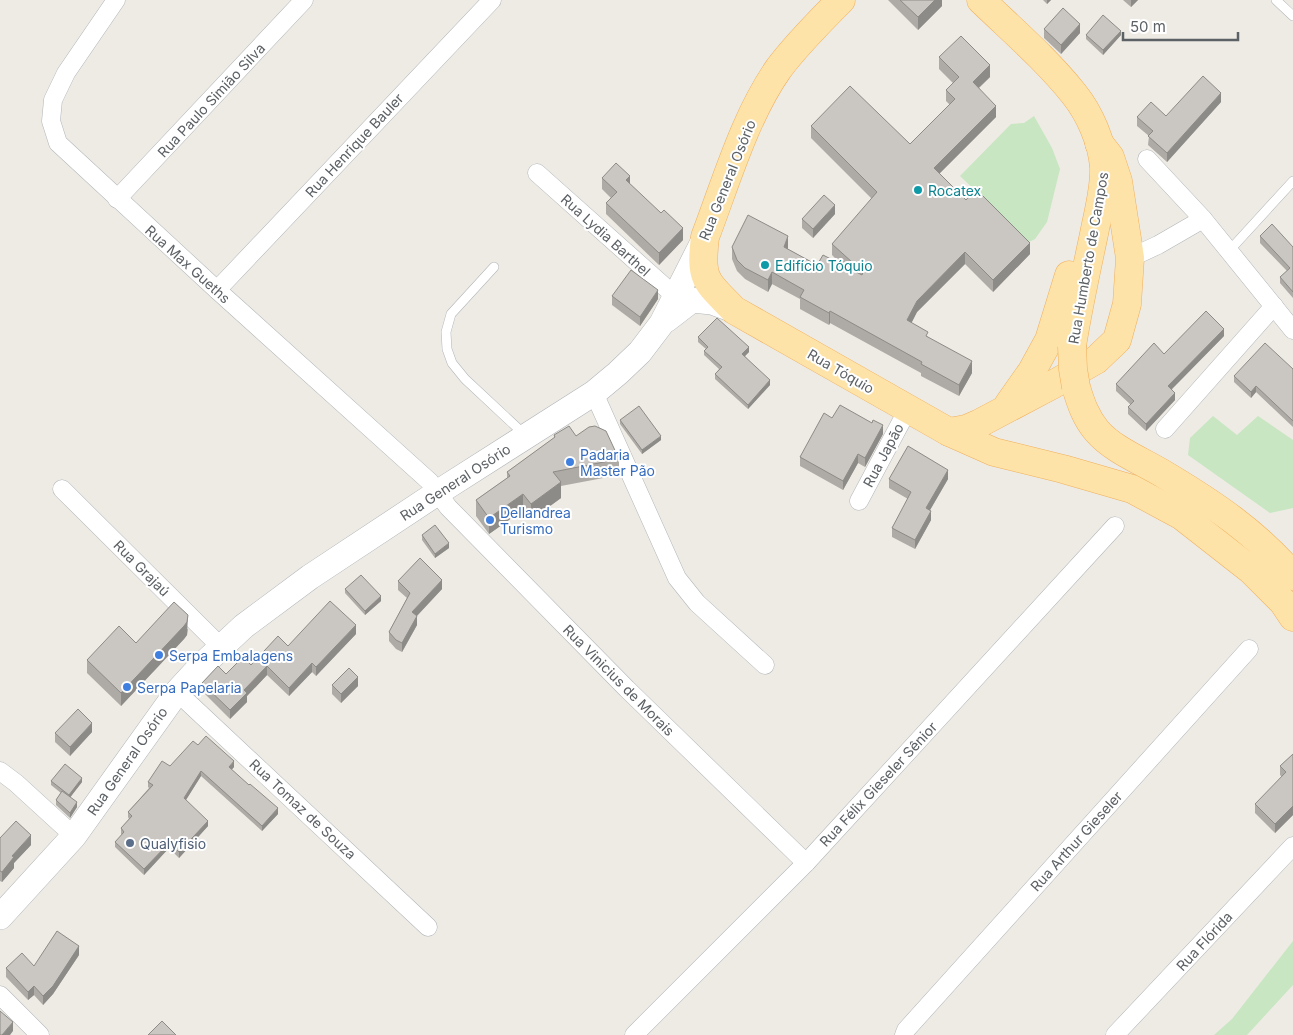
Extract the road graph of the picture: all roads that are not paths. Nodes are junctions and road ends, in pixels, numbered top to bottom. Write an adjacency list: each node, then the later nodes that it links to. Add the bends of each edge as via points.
1 (116, 0): 13 (street, Rua Max Gueths, via 66,73 53,100 52,121 58,143)
2 (304, 0): 13 (street, Rua Paulo Simião Silva)
3 (492, 0): 19 (street, Rua Henrique Bauler)
4 (841, 0): 15 (main road, Rua General Osório, via 779,69 755,110)
5 (981, 0): 8 (main road, Rua Humberto de Campos)
6 (1276, 0): 7 (lane)
7 (1293, 16)
8 (1075, 95): 9 (main road, Rua Humberto de Campos, via 1096,131); 26 (main road, via 1087,144 1087,179 1076,246 1049,340)
9 (1099, 143): 17 (main road, via 1110,157 1118,181); 35 (main road, Rua Humberto de Campos, bridge, via 1104,167 1102,187 1072,346 1073,369 1081,404 1090,422 1108,442 1200,496 1237,522 1268,548)
10 (1148, 159): 14 (street)
11 (537, 173): 20 (street, Rua Lydia Barthel)
12 (1293, 181): 16 (lane)
13 (117, 199): 19 (street, Rua Max Gueths)
14 (1203, 219): 16 (street); 17 (street, via 1158,246)
15 (705, 237): 20 (main road, Rua General Osório); 22 (main road, Rua Tóquio, via 702,259 706,280)
16 (1229, 251): 21 (street)
17 (1130, 258): 26 (main road, via 1127,304 1117,340 1096,360)
18 (494, 267): 30 (lane, via 451,314 446,332 447,349 452,363 465,379)
19 (217, 290): 32 (street, Rua Max Gueths, via 421,473)
20 (675, 296): 23 (main road, Rua General Osório)
21 (1274, 306): 24 (street); 28 (street)
22 (734, 310): 23 (main road, Rua Tóquio, via 703,300 692,300); 27 (main road, Rua Tóquio)
23 (662, 323): 25 (main road, Rua General Osório, via 640,352)
24 (1291, 324)
25 (594, 393): 30 (main road, Rua General Osório); 39 (street, via 677,578 697,603)
26 (1006, 408): 29 (main road, via 973,426)
27 (908, 409): 29 (main road, Rua Tóquio); 33 (street, Rua Japão)
28 (1165, 429)
29 (949, 432): 36 (main road, via 994,452 1132,489 1182,516 1251,570 1283,602)
30 (527, 436): 32 (main road, Rua General Osório)
31 (62, 489): 37 (street, Rua Grajaú)
32 (437, 493): 37 (main road, Rua General Osório, via 259,614); 44 (street, Rua Vinicius de Morais, via 613,675)
33 (858, 502)
34 (1116, 526): 44 (street, Rua Félix Gieseler Sênior)
35 (1293, 576)
36 (1293, 617)
37 (221, 646): 40 (main road, Rua General Osório)
38 (1249, 649): 50 (street, Rua Arthur Gieseler)
39 (765, 665)
40 (177, 692): 42 (main road, Rua General Osório); 46 (street, Rua Tomaz de Souza)
41 (0, 771): 42 (street)
42 (74, 836): 45 (main road, Rua General Osório)
43 (1293, 846): 51 (street, Rua Flórida)
44 (806, 863): 49 (street, Rua Félix Gieseler Sênior)
45 (0, 917)
46 (428, 926)
47 (0, 995): 48 (street)
48 (40, 1035)
49 (634, 1035)
50 (904, 1035)
51 (1115, 1035)

